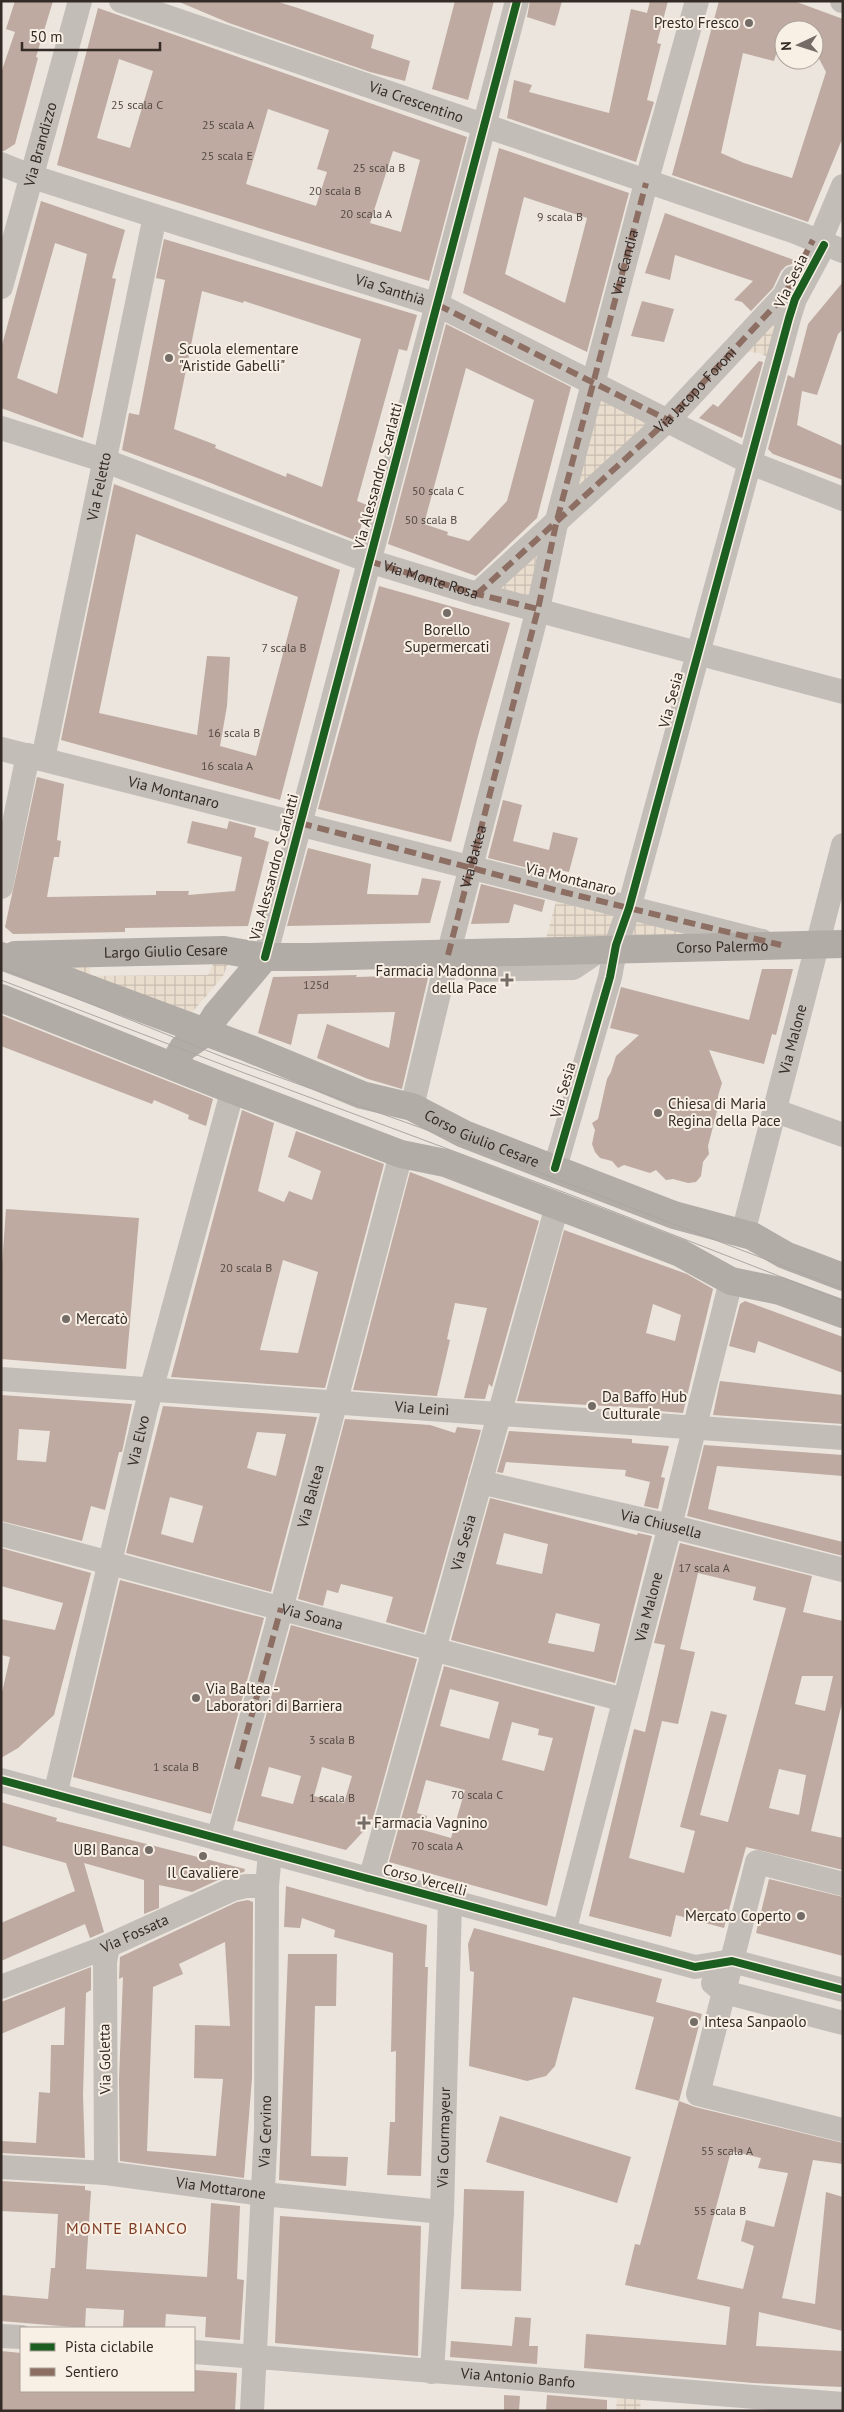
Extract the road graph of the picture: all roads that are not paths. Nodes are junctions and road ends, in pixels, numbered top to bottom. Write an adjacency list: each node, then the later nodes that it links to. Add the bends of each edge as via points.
1 (80, 1): 7 (street, Via Brandizzo)
2 (121, 1): 5 (street, Via Crescentino)
3 (517, 1): 5 (street, Via Alessandro Scarlatti)
4 (697, 1): 8 (street, Via Candia)
5 (485, 126): 8 (street, Via Crescentino); 13 (street, Via Alessandro Scarlatti)
6 (1, 164): 7 (street, Via Santhià)
7 (33, 176): 10 (street, Via Santhià); 12 (street, Via Brandizzo)
8 (646, 182): 11 (street, Via Crescentino); 14 (street, Via Candia)
9 (843, 186): 11 (street)
10 (155, 216): 13 (street, Via Santhià); 17 (street, Via Feletto)
11 (825, 245): 15 (street, Via Jacopo Foroni, via 784,296); 18 (street, Via Sesia, via 788,318)
12 (1, 287)
13 (438, 305): 14 (street, Via Santhià); 21 (street, Via Alessandro Scarlatti)
14 (594, 383): 15 (street, Via Santhià); 20 (street, Via Candia)
15 (668, 420): 18 (street, Via Santhià); 20 (street, Via Jacopo Foroni)
16 (1, 428): 17 (street, Via Monte Rosa)
17 (103, 460): 21 (street, Via Monte Rosa); 27 (street, Via Feletto)
18 (750, 463): 19 (street, Via Santhià); 24 (street, Via Sesia)
19 (843, 499)
20 (556, 524): 22 (street, Via Jacopo Foroni); 23 (street, Via Baltea)
21 (369, 561): 22 (street, Via Monte Rosa); 28 (street, Via Alessandro Scarlatti)
22 (477, 594): 23 (street, Via Monte Rosa)
23 (538, 609): 24 (street, Via Monte Rosa); 30 (street, Via Baltea)
24 (698, 654): 25 (street, Via Monte Rosa); 32 (street, Via Sesia)
25 (843, 692)
26 (1, 749): 27 (street, Via Montanaro)
27 (36, 757): 28 (street, Via Montanaro); 31 (street, Via Feletto)
28 (300, 823): 30 (street, Via Montanaro); 38 (street, Via Alessandro Scarlatti)
29 (843, 845): 33 (street, Via Malone)
30 (471, 869): 32 (street, Via Montanaro); 37 (street, Via Baltea)
31 (1, 887)
32 (629, 908): 34 (street, Via Montanaro); 35 (street, Via Sesia)
33 (830, 944): 34 (main road, Corso Palermo); 44 (street, Via Malone)
34 (781, 945): 35 (main road, Corso Palermo)
35 (607, 950): 37 (main road, Corso Palermo); 47 (street, Via Sesia, via 610,977)
36 (1, 955): 38 (main road, Largo Giulio Cesare, via 224,950); 40 (main road, Largo Giulio Cesare)
37 (449, 955): 38 (main road, Corso Palermo); 43 (street, Via Baltea)
38 (265, 957): 40 (main road, via 216,1015)
39 (1, 998): 41 (main road)
40 (205, 1033): 41 (main road, via 183,1048); 43 (main road, Corso Giulio Cesare, via 362,1094)
41 (173, 1065): 42 (main road)
42 (233, 1090): 46 (main road); 54 (street, Via Elvo)
43 (412, 1107): 47 (main road, Corso Giulio Cesare, via 464,1134)
44 (776, 1111): 45 (street); 49 (street, Via Malone)
45 (843, 1135)
46 (401, 1154): 48 (main road, via 445,1163); 55 (street, Via Baltea)
47 (555, 1168): 49 (main road, Corso Giulio Cesare, via 674,1215)
48 (558, 1206): 51 (main road, via 680,1253); 56 (street, Via Sesia)
49 (743, 1233): 50 (main road, Corso Giulio Cesare, via 785,1255)
50 (843, 1277)
51 (731, 1281): 52 (main road, via 780,1291); 57 (street, Via Malone)
52 (843, 1314)
53 (1, 1379): 54 (street, Via Leinì)
54 (152, 1390): 55 (street, Via Leinì); 62 (street, Via Elvo)
55 (336, 1403): 56 (street, Via Leinì); 64 (street, Via Baltea)
56 (500, 1415): 57 (street, Via Leinì); 59 (street, Via Sesia)
57 (694, 1428): 58 (street, Via Leinì); 60 (street, Via Malone)
58 (843, 1438)
59 (480, 1482): 60 (street, Via Chiusella); 65 (street, Via Sesia)
60 (670, 1526): 63 (street, Via Chiusella); 66 (street, Via Malone)
61 (1, 1534): 62 (street, Via Soana)
62 (109, 1562): 64 (street, Via Soana); 68 (street, Via Elvo)
63 (843, 1570)
64 (281, 1608): 65 (street, Via Soana); 69 (street, Via Baltea)
65 (434, 1650): 66 (street, Via Soana); 71 (street, Via Sesia)
66 (624, 1700): 75 (street, Via Malone)
67 (1, 1780): 68 (street, Corso Vercelli)
68 (55, 1794): 69 (street, Corso Vercelli)
69 (218, 1838): 70 (street, Corso Vercelli)
70 (270, 1853): 71 (street, Corso Vercelli); 73 (street, Via Cervino)
71 (370, 1880): 74 (street, Corso Vercelli)
72 (843, 1884): 77 (street, via 757,1862)
73 (267, 1886): 76 (street, Via Fossata, via 233,1889); 86 (street, Via Cervino)
74 (450, 1901): 75 (street, Corso Vercelli); 87 (street, Via Courmayeur)
75 (564, 1932): 78 (street, Corso Vercelli)
76 (108, 1946): 79 (street, Via Fossata); 85 (street, Via Goletta, via 104,1962)
77 (732, 1961): 78 (street, Corso Vercelli); 80 (street, Corso Vercelli); 81 (street)
78 (695, 1967): 81 (street, Corso Vercelli)
79 (1, 1987)
80 (843, 1990)
81 (724, 1992): 82 (street, Corso Vercelli); 83 (street, via 698,2094)
82 (843, 2023)
83 (843, 2130)
84 (1, 2167): 85 (street, Via Mottarone)
85 (106, 2172): 86 (street, Via Mottarone)
86 (263, 2194): 87 (street, Via Mottarone); 91 (street, Via Cervino)
87 (442, 2212): 92 (street, Via Courmayeur)
88 (1, 2336): 89 (street)
89 (20, 2337)
90 (195, 2352): 91 (street, Via Antonio Banfo)
91 (254, 2357): 92 (street, Via Antonio Banfo); 94 (street, Via Cervino)
92 (432, 2372): 93 (street, Via Antonio Banfo)
93 (843, 2404)
94 (252, 2411)

